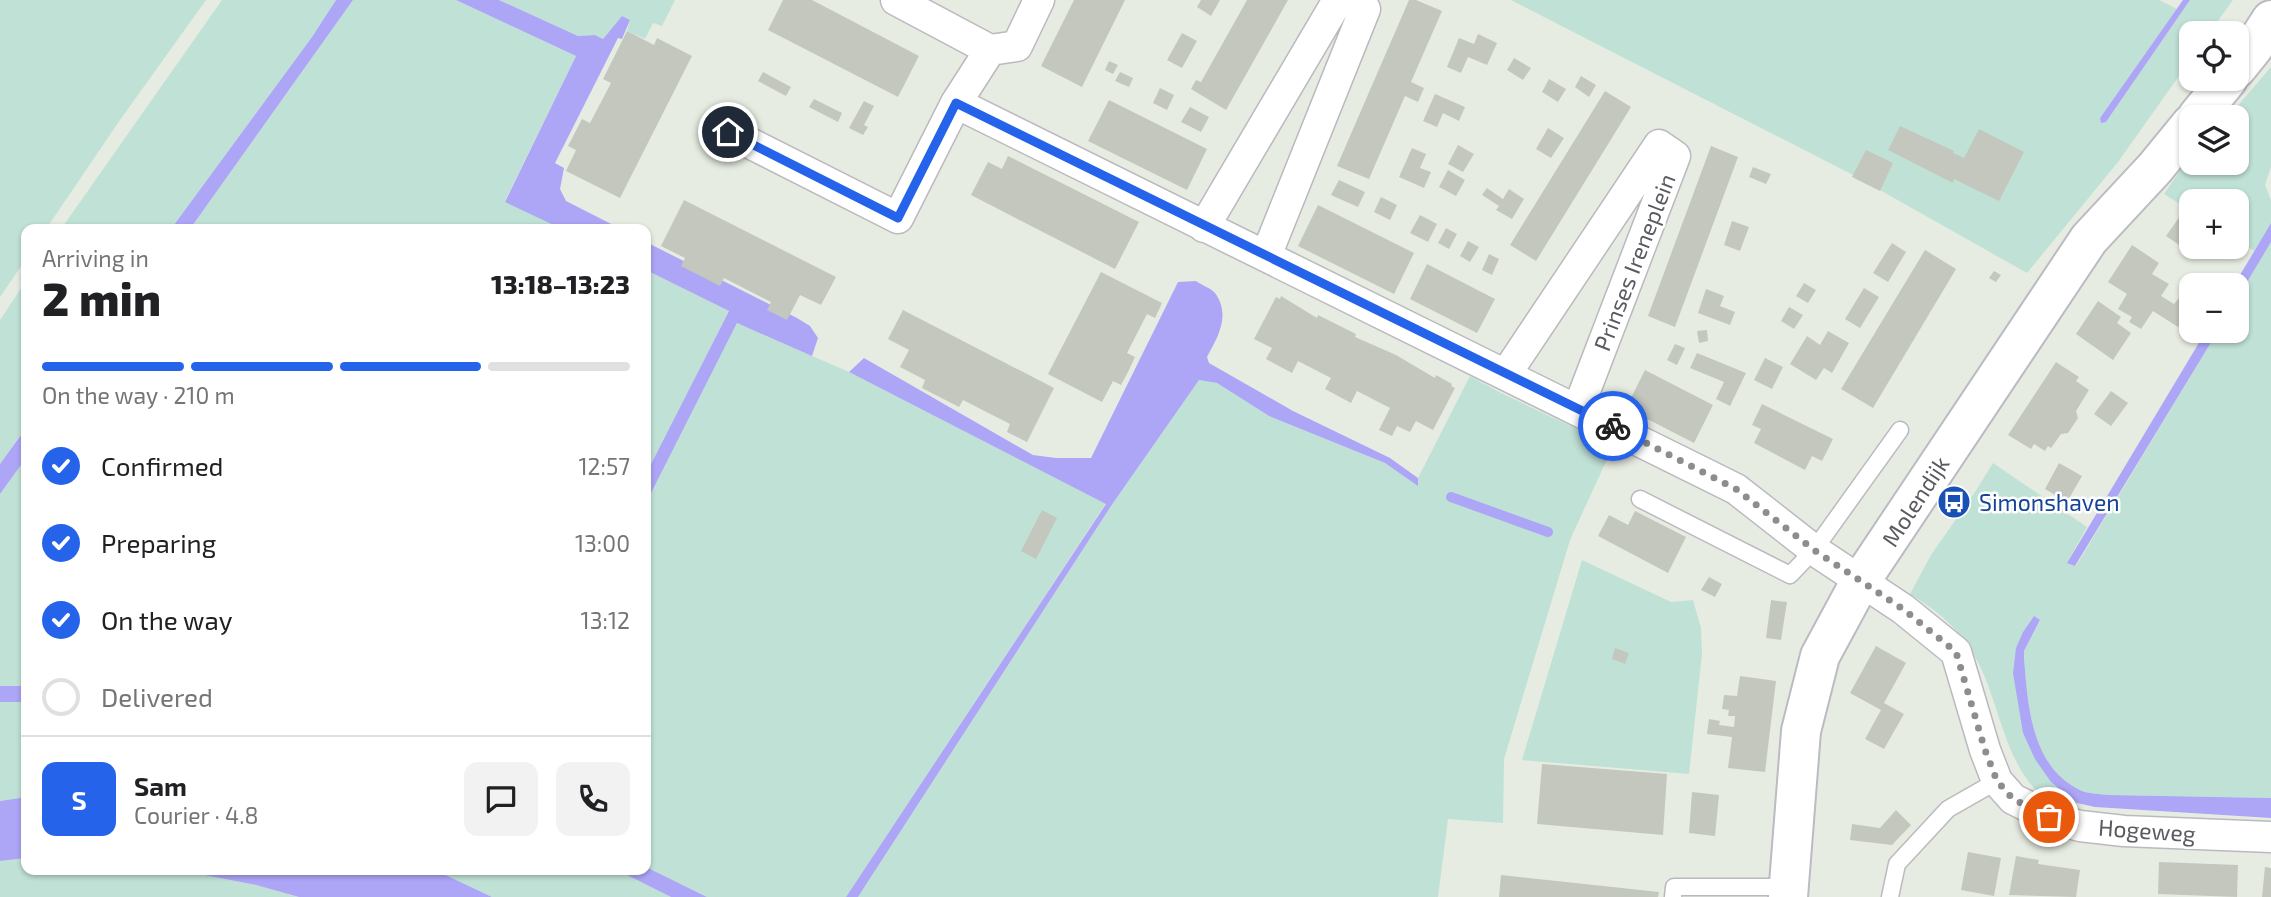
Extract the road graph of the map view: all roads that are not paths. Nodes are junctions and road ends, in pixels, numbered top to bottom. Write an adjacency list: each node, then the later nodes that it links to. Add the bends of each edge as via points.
1 (896, 0): 6 (street)
2 (1039, 0): 6 (street, via 1017,46)
3 (1338, 0): 13 (street)
4 (1347, 0): 14 (street, via 1366,9)
5 (2271, 20): 7 (main road)
6 (990, 51): 9 (street)
7 (2249, 53)
8 (2218, 91): 10 (main road)
9 (956, 103): 11 (street, via 898,218); 13 (street, Hogeweg)
10 (2207, 105)
11 (728, 132)
12 (2179, 139): 20 (main road, Molendijk, via 2089,239)
13 (1204, 227): 14 (street, Hogeweg)
14 (1266, 256): 15 (street, Hogeweg)
15 (1506, 374): 16 (street, Hogeweg); 16 (street, Prinses Ireneplein, via 1660,145 1675,156)
16 (1578, 409): 19 (street, Hogeweg, via 1736,489)
17 (1900, 430): 19 (lane)
18 (1640, 499): 19 (lane, via 1790,575)
19 (1814, 550): 20 (street, Hogeweg)
20 (1860, 582): 21 (street, Hogeweg, via 1903,609 1956,652); 23 (main road, Molendijk, via 1820,656 1801,731)
21 (1997, 781): 22 (street, Hogeweg, via 2013,799 2049,817 2080,825); 25 (lane, via 1948,809 1905,855 1897,864)
22 (2271, 836)
23 (1788, 892): 24 (lane, via 1674,887)
24 (1673, 897)
25 (1890, 897)

